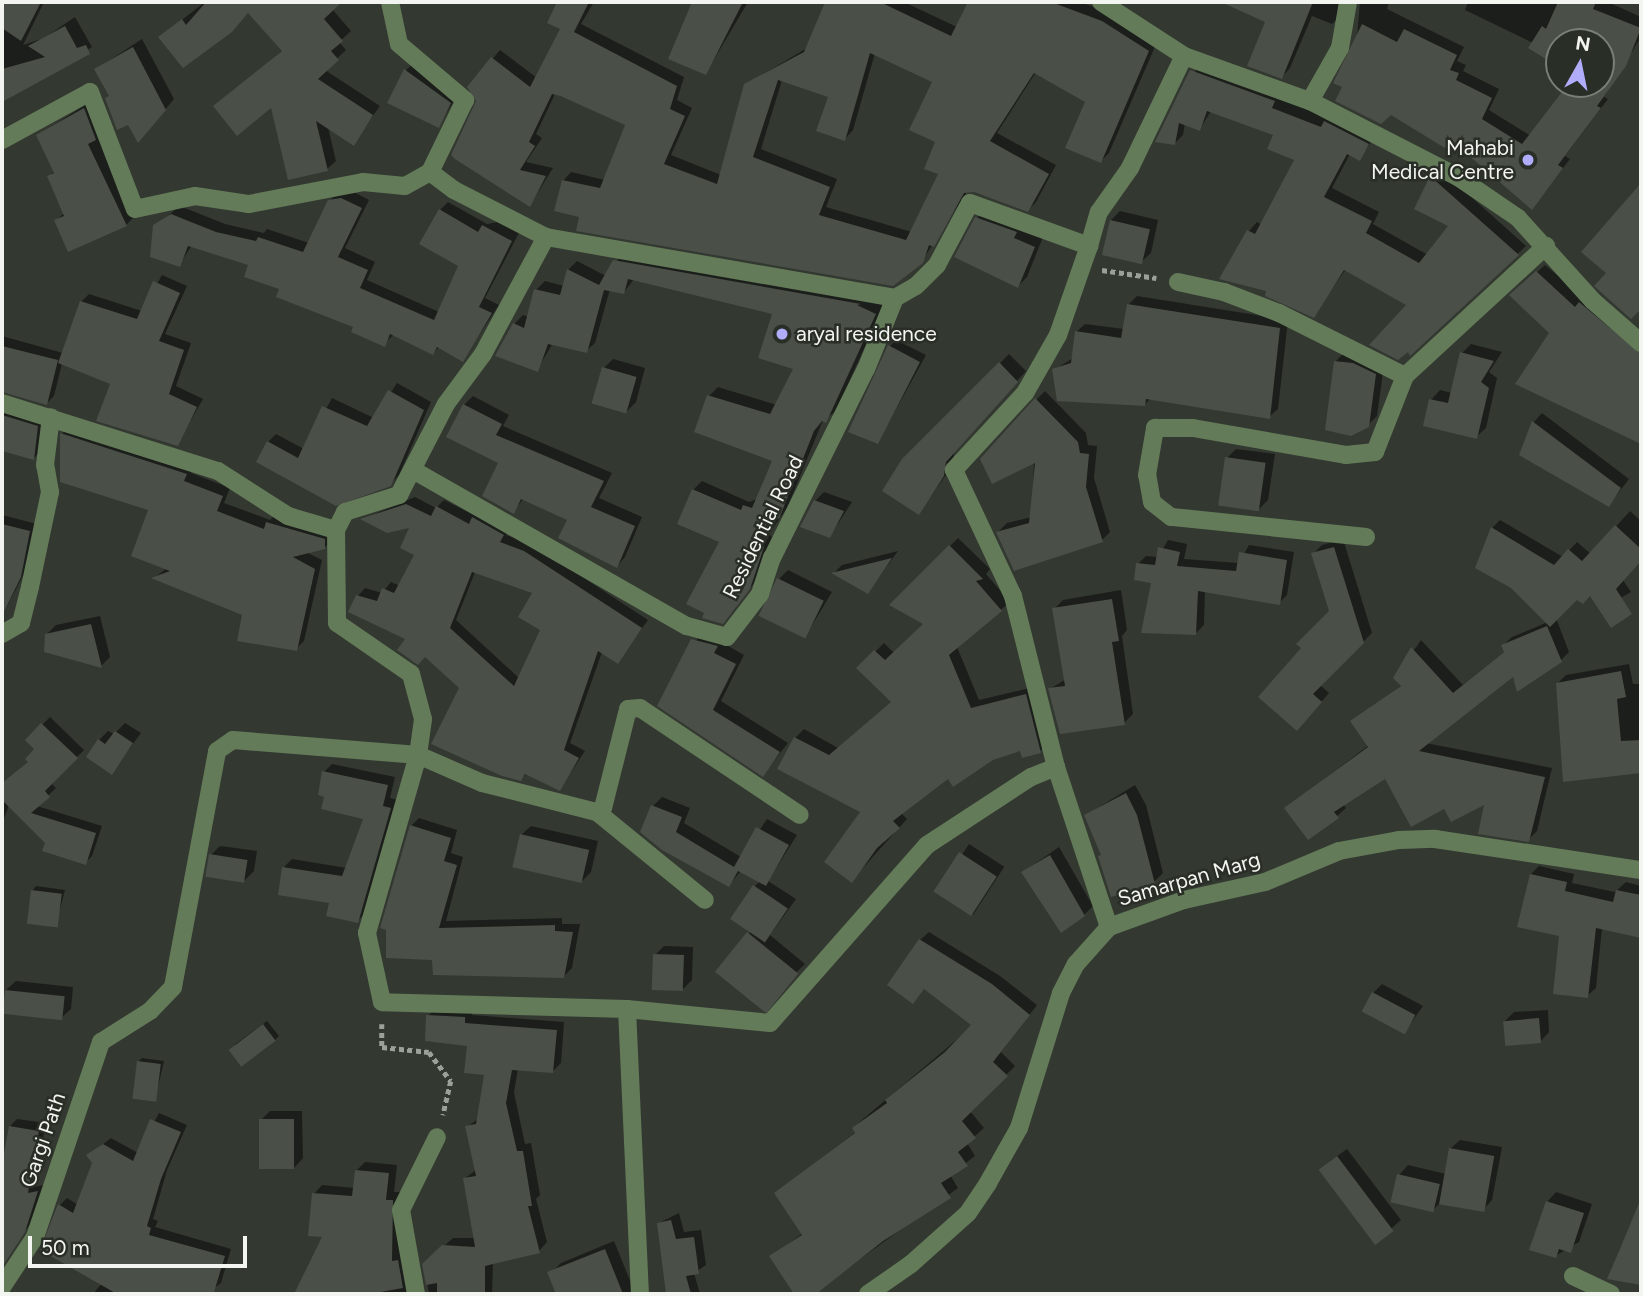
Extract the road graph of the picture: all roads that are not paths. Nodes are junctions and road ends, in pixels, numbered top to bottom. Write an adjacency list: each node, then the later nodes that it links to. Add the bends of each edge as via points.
1 (390, 2): 7 (street, via 399,44 465,100)
2 (1101, 2): 4 (street)
3 (1348, 2): 5 (street, via 1340,48)
4 (1184, 56): 5 (street); 9 (street, via 1130,168 1099,212)
5 (1310, 101): 10 (street, via 1458,177 1518,218)
6 (2, 141): 7 (street, via 90,92 135,209 195,196 249,204 363,182 405,186)
7 (430, 172): 8 (street, via 453,190)
8 (545, 237): 12 (street); 17 (street, via 483,354 446,404)
9 (1089, 246): 12 (street, via 970,203 937,265 916,286); 22 (street, via 1058,335 1025,393 954,470 1013,596)
10 (1546, 246): 13 (street, via 1593,301); 14 (street)
11 (1178, 282): 14 (street, via 1224,292 1279,313)
12 (895, 298): 17 (street, Residential Road, via 866,369 772,558 760,594 727,637 687,626)
13 (1641, 343)
14 (1405, 376): 19 (street, via 1375,452 1346,454 1206,430 1155,428 1147,475 1152,502 1171,517)
15 (2, 403): 16 (street)
16 (51, 417): 18 (street, via 218,471 288,516); 20 (street, via 45,465 50,492 30,587 21,623)
17 (413, 470): 18 (street, via 399,495 345,512)
18 (336, 530): 21 (street, via 337,623 411,674 423,719)
19 (1366, 537)
20 (2, 634)
21 (418, 755): 23 (street, via 482,783); 28 (street, via 367,933 382,1002); 31 (street, Gargi Path, via 233,740 217,751 173,987 150,1011 101,1042 35,1237)
22 (1056, 766): 27 (street); 28 (street, via 1031,777 927,845 770,1023)
23 (597, 813): 24 (street, via 603,808 628,709 640,708); 26 (street)
24 (800, 815)
25 (1641, 870): 27 (street, Samarpan Marg, via 1435,839 1399,840 1339,851 1265,882 1184,900)
26 (705, 900)
27 (1109, 927): 34 (street, Samarpan Marg, via 1076,964 1061,993 1018,1128 988,1183 968,1213 911,1264)
28 (627, 1009): 33 (street)
29 (438, 1137): 32 (street, via 401,1210)
30 (1573, 1276): 35 (street)
31 (2, 1287)
32 (416, 1294)
33 (640, 1294)
34 (868, 1294)
35 (1611, 1294)

